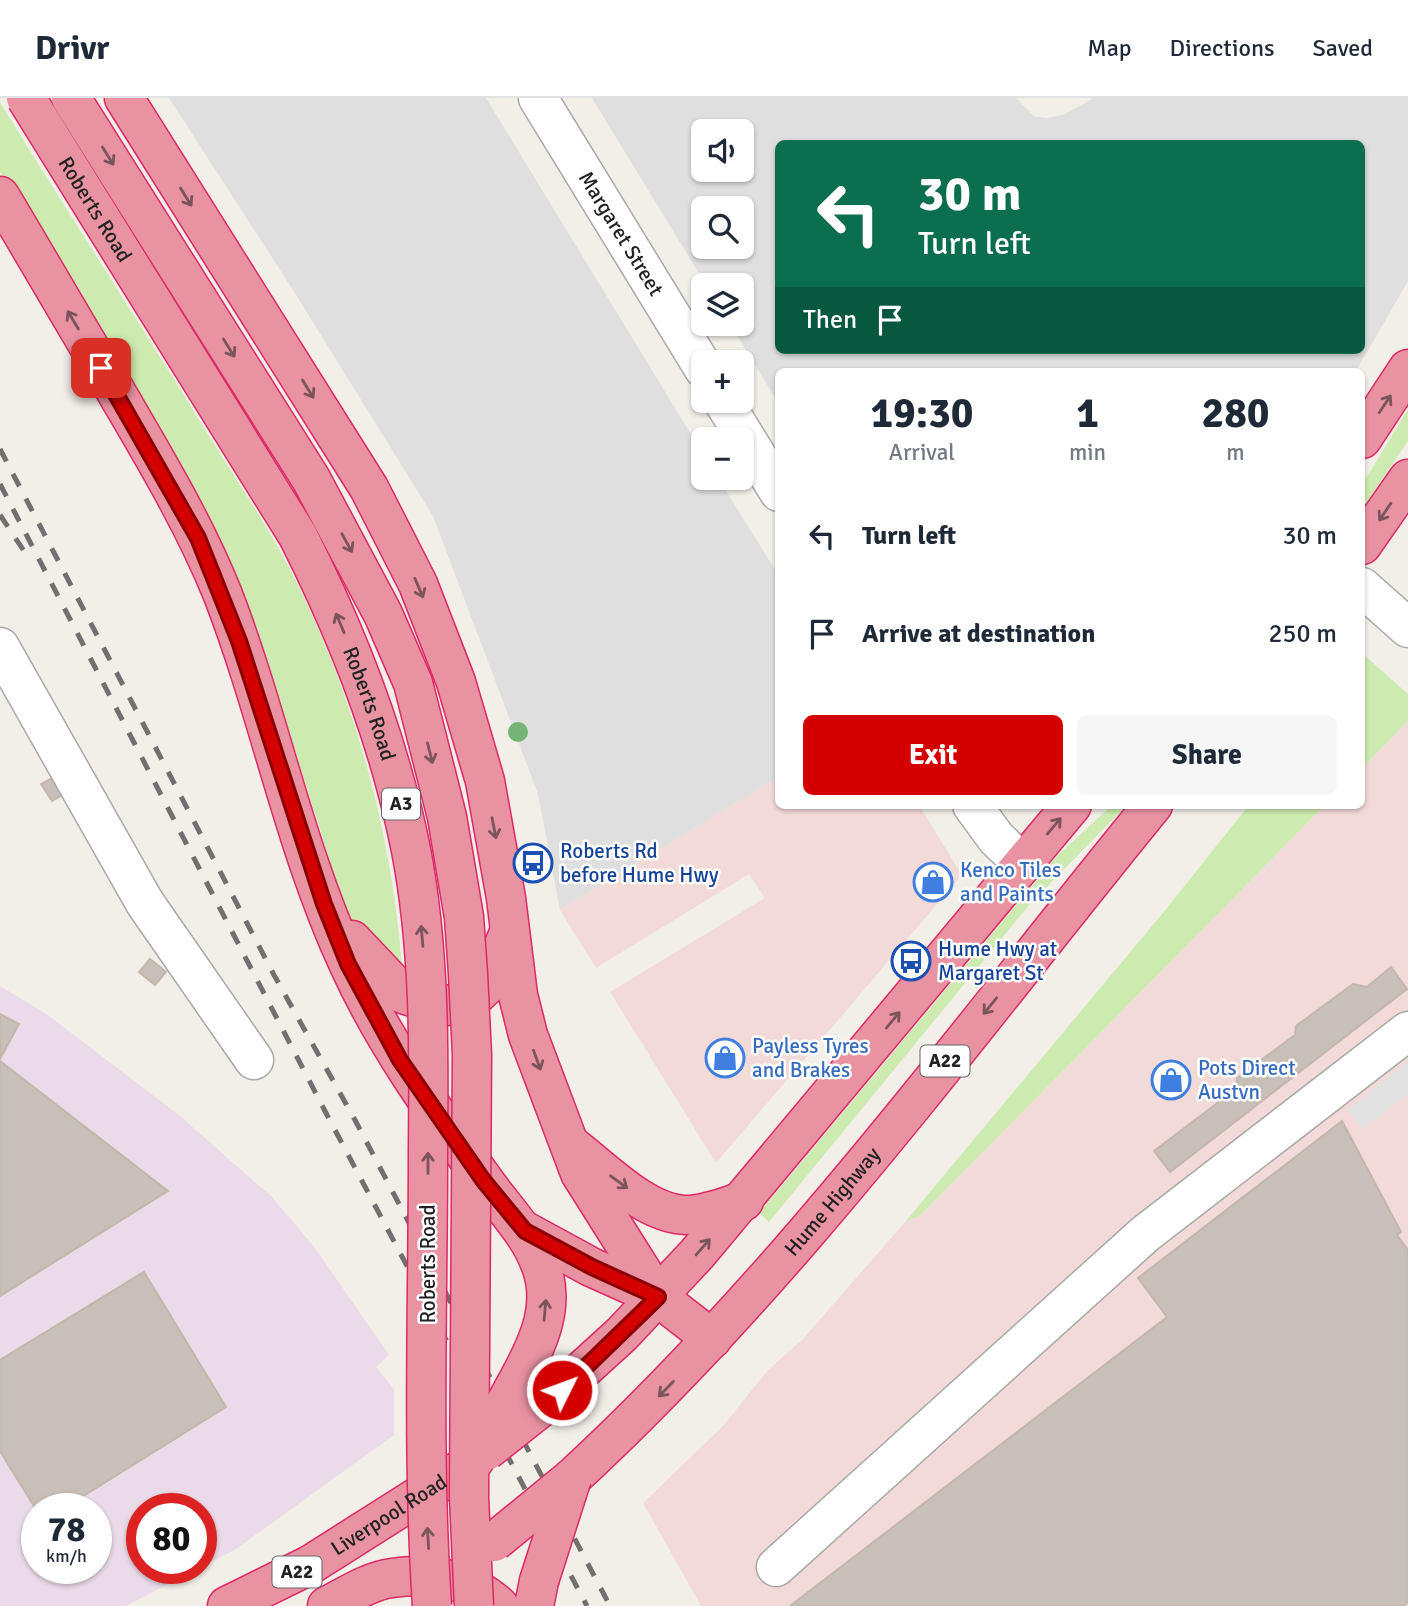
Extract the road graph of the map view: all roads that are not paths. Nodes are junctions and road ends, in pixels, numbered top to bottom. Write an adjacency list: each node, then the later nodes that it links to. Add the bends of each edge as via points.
1 (26, 98): 33 (highway, Roberts Road / A3, one-way to 1, bridge, via 427,1528 425,979 411,852 397,786 367,688 337,613 298,536)
2 (71, 98): 39 (highway, Roberts Road / A3, one-way to 39, bridge, via 311,479 383,614 413,684 447,817 464,917 468,974 472,1055 469,1497)
3 (124, 98): 21 (highway, one-way to 21, via 369,488 418,584 456,682 485,782 506,898)
4 (538, 98): 6 (street, Margaret Street)
5 (0, 196): 20 (highway, one-way to 5, via 239,641 198,538)
6 (692, 350)
7 (1408, 369): 9 (highway, one-way to 7)
8 (730, 413): 11 (street)
9 (1365, 434)
10 (1408, 479): 12 (highway, one-way to 12)
11 (775, 486)
12 (1365, 541)
13 (1365, 590): 14 (street)
14 (1408, 628)
15 (0, 648): 23 (street, via 145,903)
16 (975, 809): 19 (street, via 996,838)
17 (1070, 809): 19 (highway, A22, one-way to 17)
18 (1150, 809): 28 (highway, Hume Highway / A22, one-way to 28, via 788,1254)
19 (1023, 863): 25 (highway, A22, one-way to 19)
20 (324, 904): 21 (highway, via 361,952 403,994 442,1007 473,998 487,985); 26 (highway, via 348,964 400,1060 483,1180)
21 (508, 935): 24 (highway, one-way to 24, via 528,1035)
22 (1408, 1031): 32 (street, via 1145,1234)
23 (254, 1060)
24 (565, 1140): 25 (highway, one-way to 25, via 666,1212 702,1213); 27 (highway, via 580,1173)
25 (744, 1201): 27 (highway, A22, one-way to 25)
26 (525, 1231): 27 (highway); 29 (highway, one-way to 26, bridge, via 542,1334 547,1291)
27 (658, 1297): 28 (highway); 29 (highway, A22, bridge, via 544,1405)
28 (712, 1339): 30 (highway, Hume Highway / A22, one-way to 30)
29 (474, 1461): 31 (highway, Liverpool Road / A22)
30 (572, 1478): 33 (highway, Hume Highway / A22, bridge); 34 (highway, bridge)
31 (364, 1532): 35 (highway, via 359,1560); 36 (highway, Liverpool Road / A22)
32 (776, 1567)
33 (462, 1572): 35 (highway, via 391,1578); 38 (highway, A22); 40 (highway, via 465,1583)
34 (537, 1593)
35 (361, 1597): 37 (highway)
36 (227, 1606)
37 (327, 1606)
38 (406, 1606)
39 (474, 1606)
40 (499, 1606)

